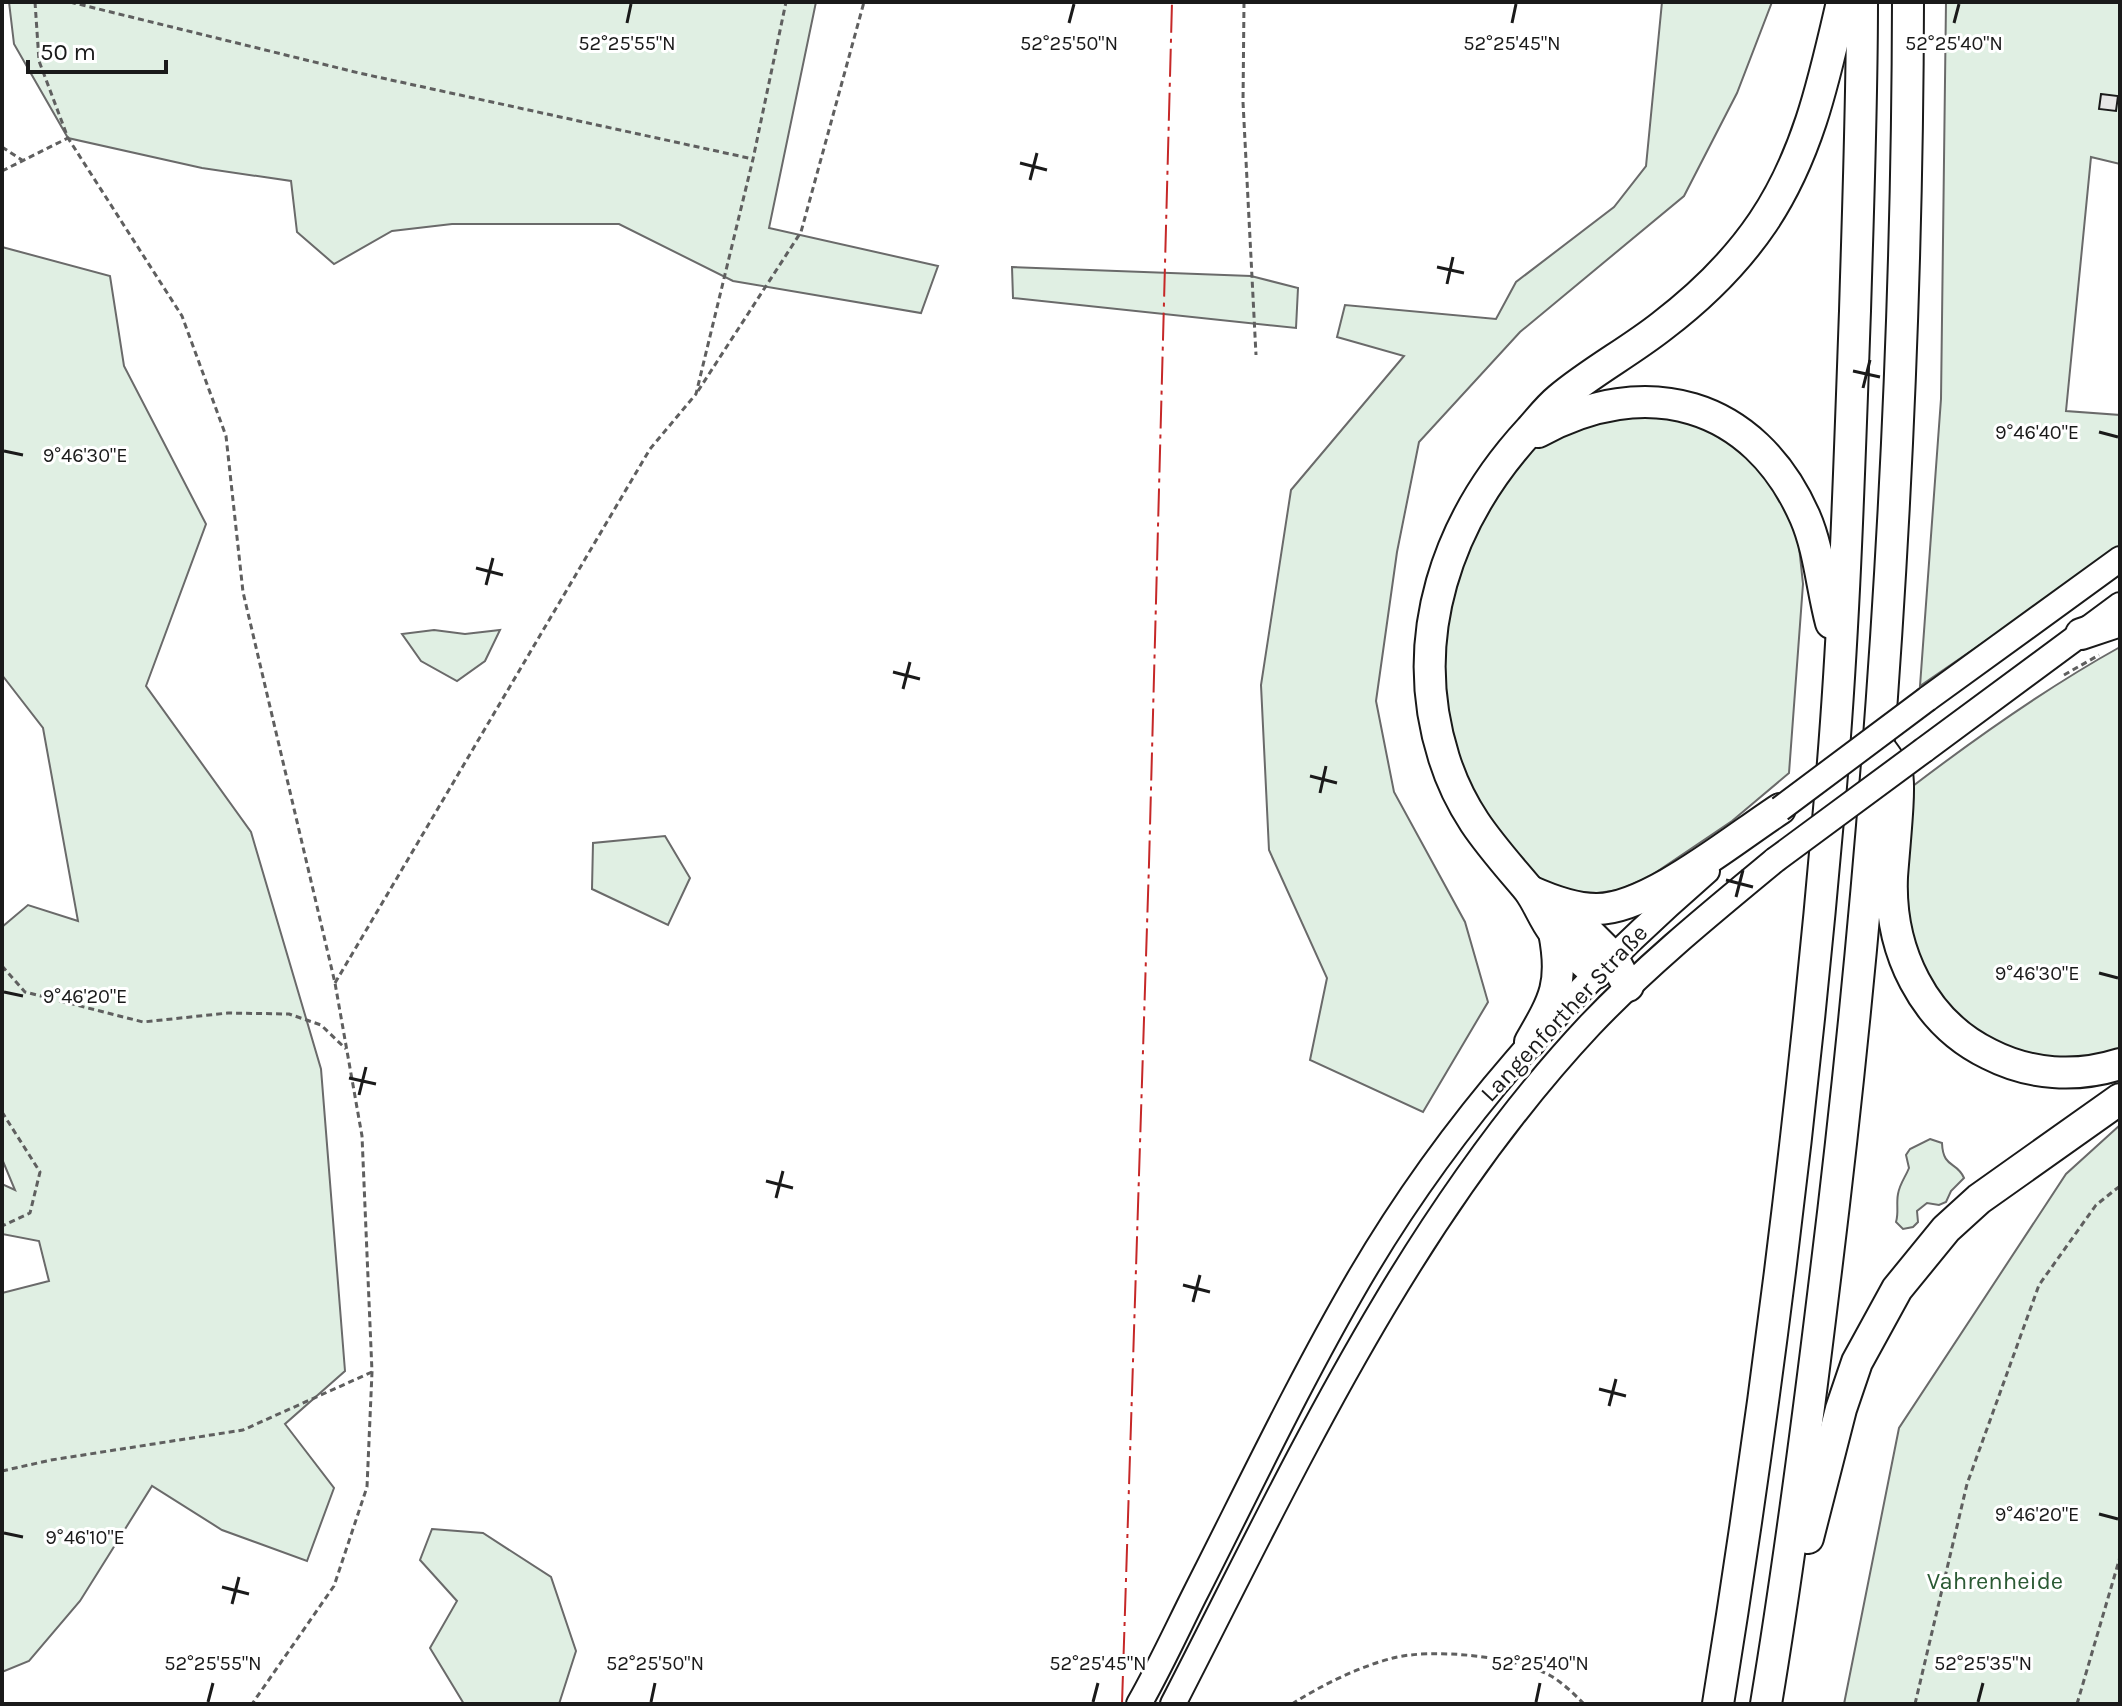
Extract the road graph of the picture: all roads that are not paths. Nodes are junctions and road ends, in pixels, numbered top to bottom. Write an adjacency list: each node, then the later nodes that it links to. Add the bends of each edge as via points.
1 (1842, 2): 4 (highway, via 1805,143 1762,223 1698,296 1557,401)
2 (1862, 2): 9 (highway)
3 (1908, 2): 10 (highway, via 1901,353)
4 (1519, 442): 9 (highway, via 1560,419 1629,401 1692,408 1744,436 1770,460 1806,520); 12 (highway, via 1471,507 1455,541 1431,632 1429,675 1434,719 1459,795 1482,837)
5 (2120, 559): 11 (main road, Langenforther Straße, bridge)
6 (2120, 605): 8 (main road, Langenforther Straße)
7 (2120, 621): 8 (highway)
8 (2081, 634): 14 (main road, Langenforther Straße, bridge, via 1775,860)
9 (1839, 658): 21 (highway, via 1783,1256)
10 (1879, 746): 16 (highway, via 1898,776 1892,882 1896,928 1907,966 1936,1014 1975,1047 2002,1061 2063,1073); 18 (highway, via 1843,1132)
11 (1780, 809): 12 (highway, via 1651,895); 13 (main road, Langenforther Straße)
12 (1556, 918): 13 (highway); 15 (highway, via 1558,984)
13 (1604, 965): 14 (highway); 15 (main road, Langenforther Straße)
14 (1628, 986): 20 (main road, Langenforther Straße, via 1506,1126 1391,1295)
15 (1530, 1042): 19 (main road, Langenforther Straße, via 1440,1155 1360,1277)
16 (2120, 1064)
17 (2120, 1099): 18 (highway, via 1979,1199 1946,1229 1897,1289 1857,1362 1810,1536)
18 (1789, 1566): 22 (highway)
19 (1139, 1704)
20 (1173, 1704)
21 (1718, 1704)
22 (1766, 1704)

